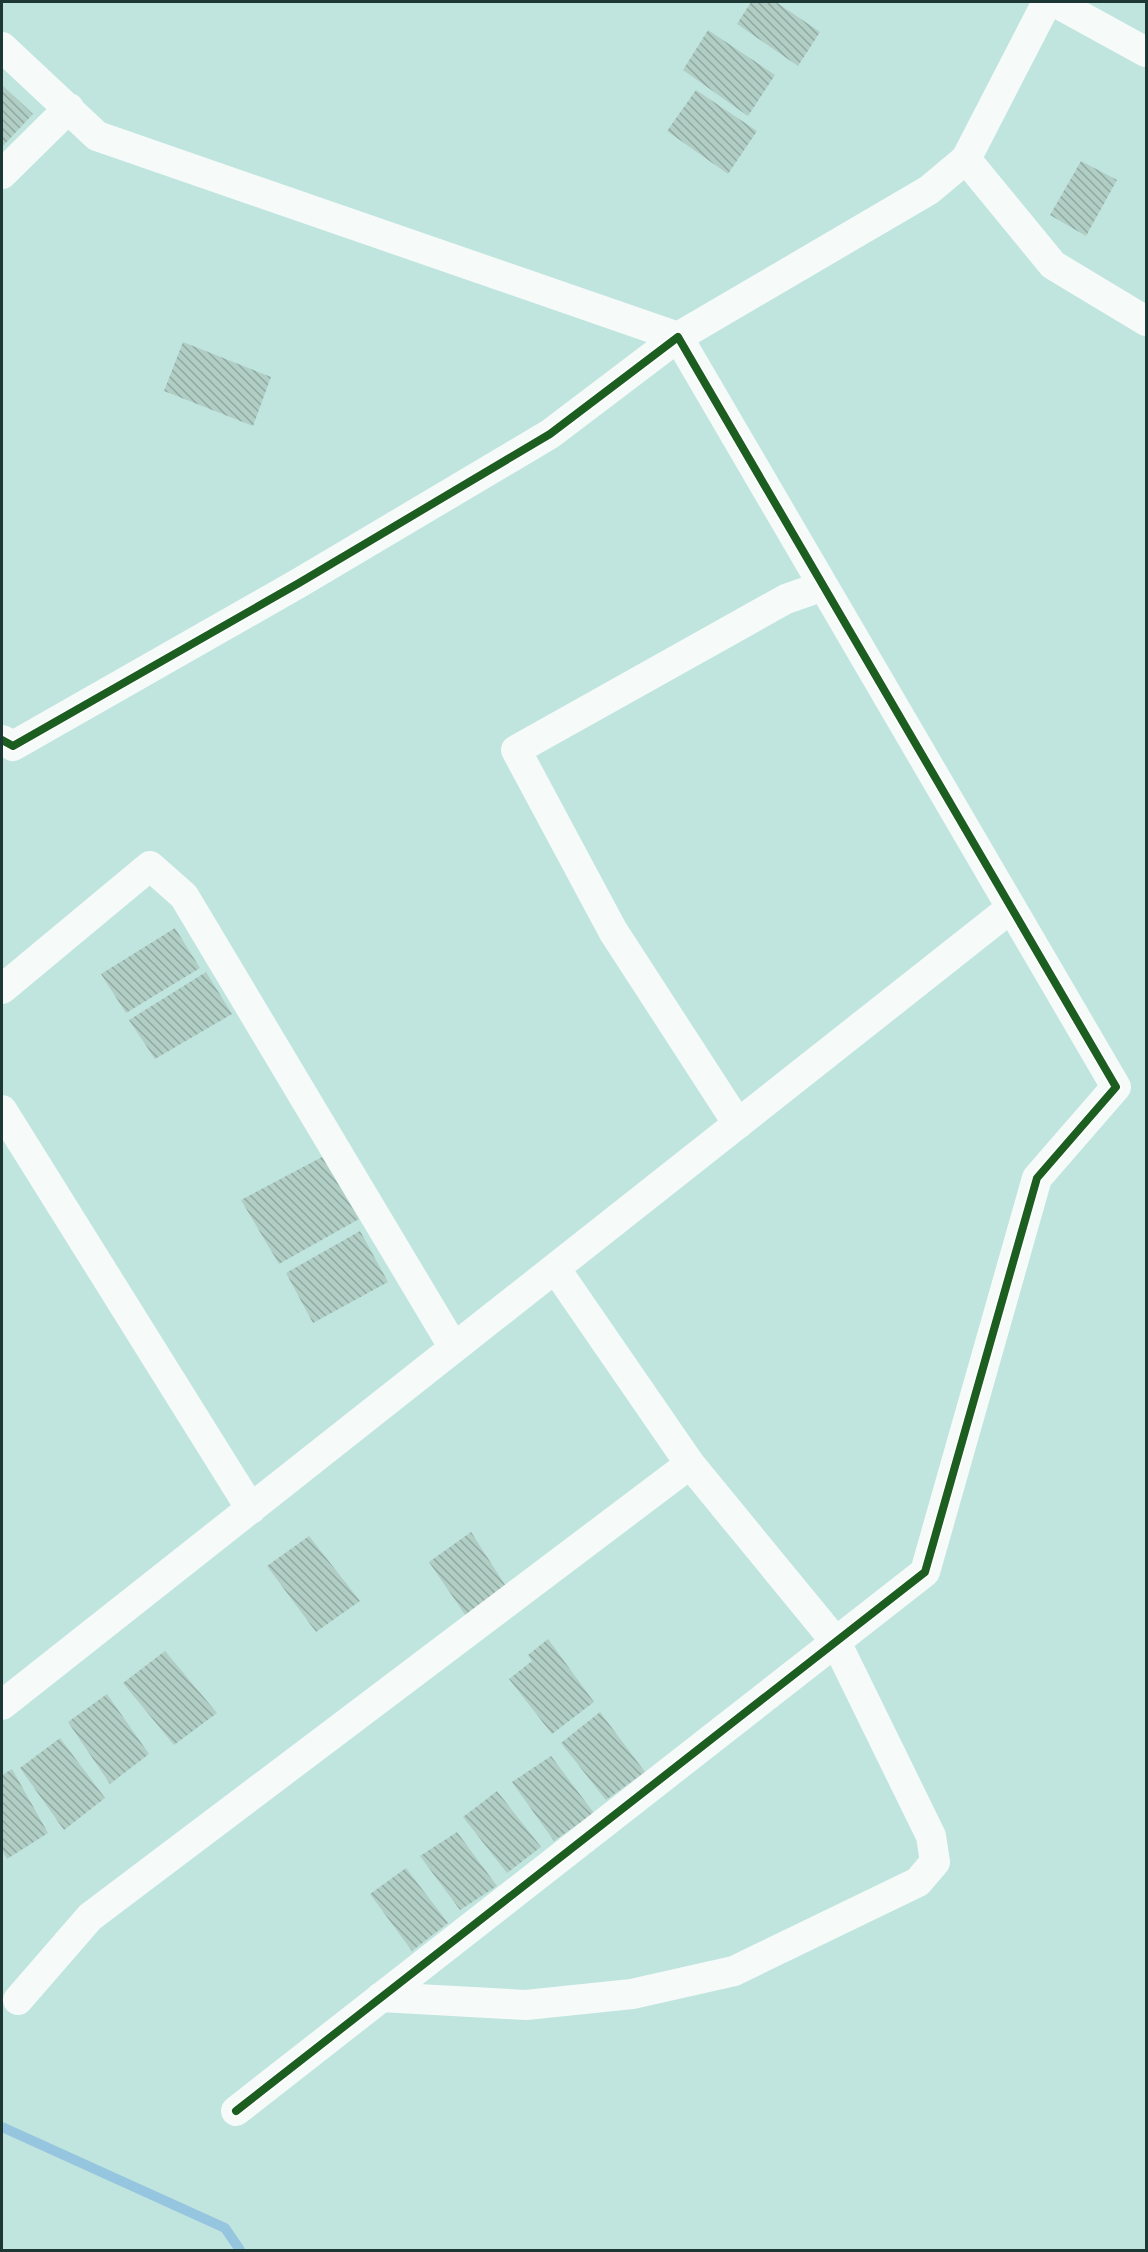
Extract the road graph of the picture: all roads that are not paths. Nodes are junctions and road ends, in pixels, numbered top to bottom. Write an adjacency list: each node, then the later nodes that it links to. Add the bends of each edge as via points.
1 (1047, 2): 6 (street)
2 (1055, 2): 4 (street)
3 (2, 47): 5 (street)
4 (1146, 52)
5 (69, 108): 7 (street); 9 (street, via 97,136)
6 (966, 159): 8 (street, via 1053,265); 9 (street, via 929,190)
7 (2, 174)
8 (1146, 321)
9 (678, 337): 10 (street); 11 (street, via 550,434 14,746)
10 (824, 586): 12 (street); 15 (street, via 786,599 516,750 613,931)
11 (2, 740)
12 (1011, 908): 15 (street); 20 (street, via 1116,1087 1037,1178 926,1572)
13 (2, 989): 17 (street, via 150,866 184,896)
14 (2, 1110): 19 (street)
15 (738, 1124): 16 (street)
16 (555, 1268): 17 (street); 18 (street)
17 (454, 1348): 19 (street)
18 (690, 1464): 20 (street); 23 (street, via 90,1917)
19 (251, 1509): 21 (street)
20 (836, 1642): 22 (street); 22 (street, via 931,1836 935,1863 918,1882 734,1971 632,1994 526,2005)
21 (4, 1699)
22 (381, 1997): 24 (street)
23 (18, 2000)
24 (236, 2111)

